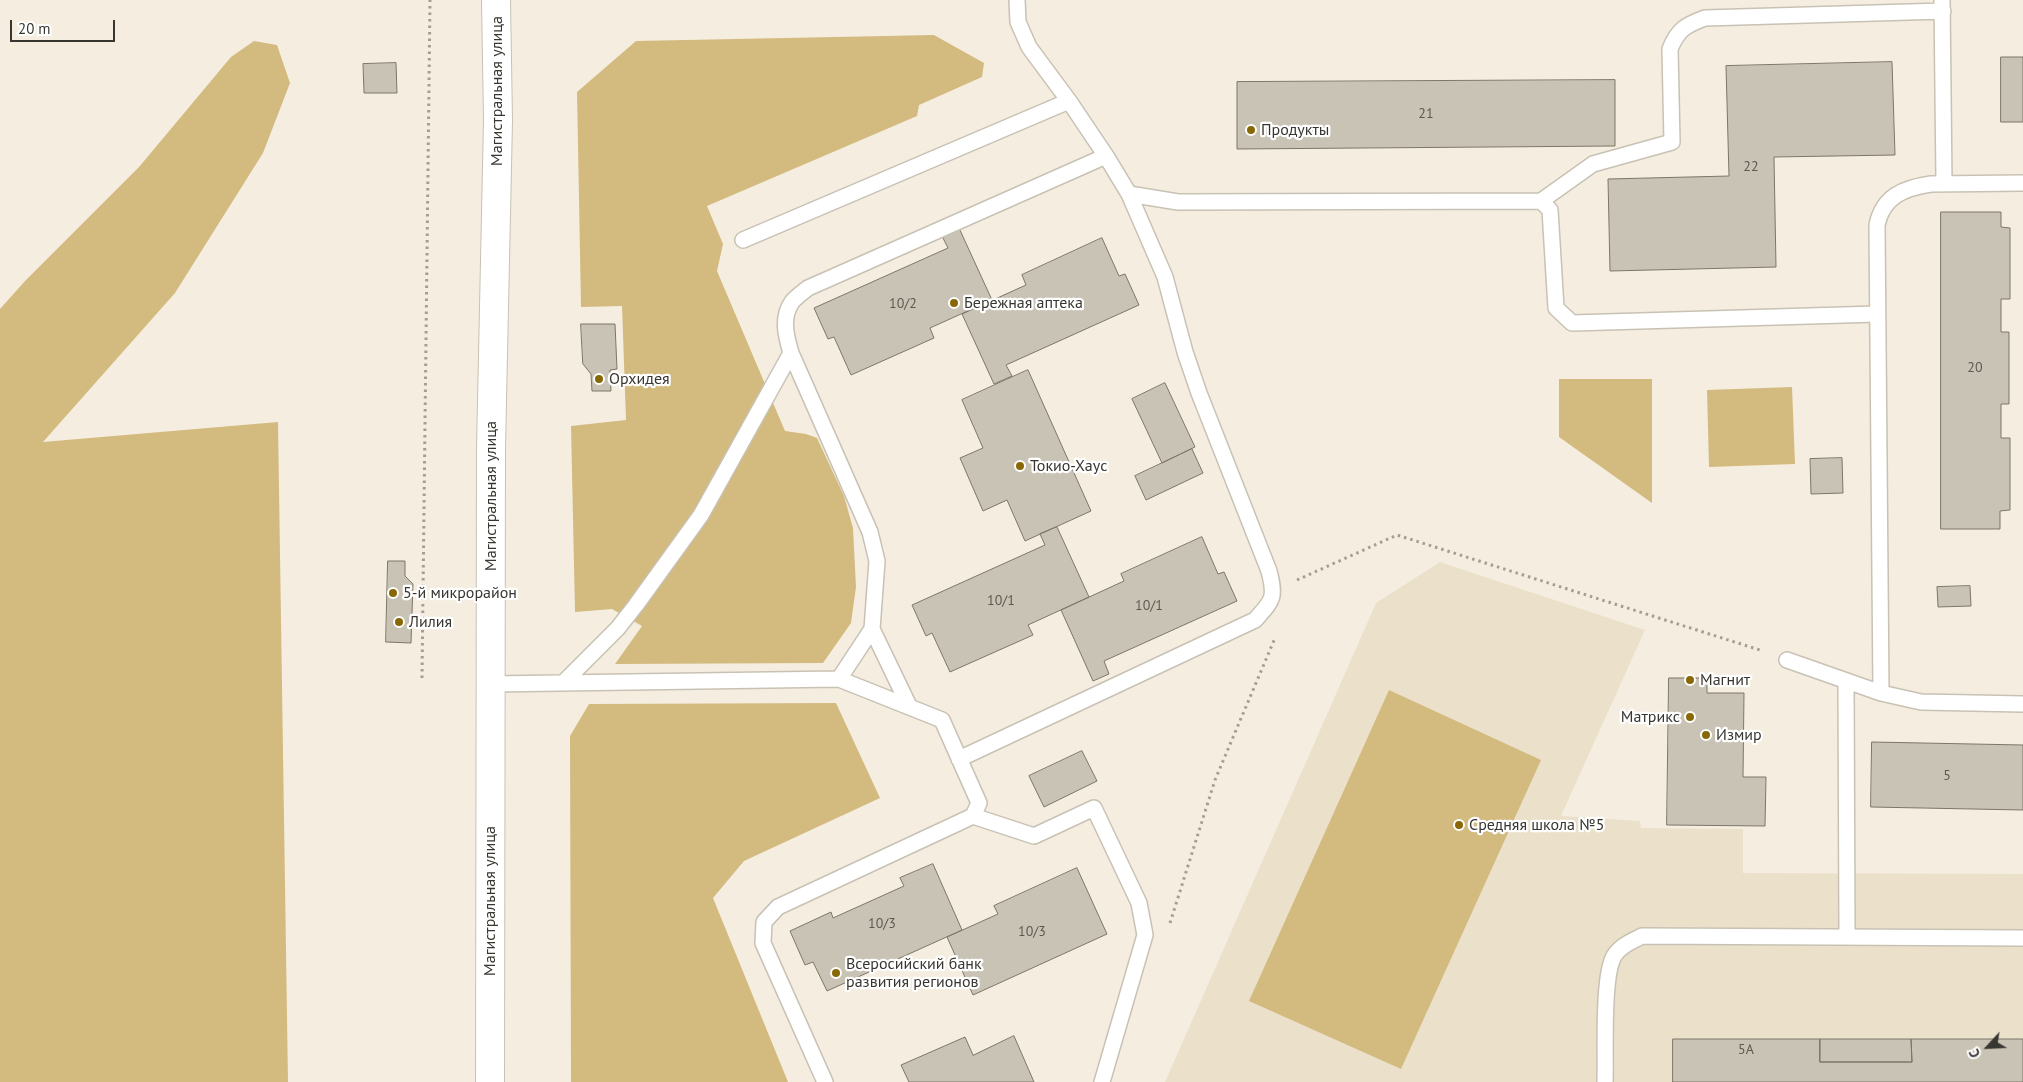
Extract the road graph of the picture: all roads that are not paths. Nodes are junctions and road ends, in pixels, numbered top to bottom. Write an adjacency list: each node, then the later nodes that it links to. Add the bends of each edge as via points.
1 (496, 0): 18 (main road, Магистральная улица, via 498,120)
2 (1018, 0): 4 (lane, via 1018,22 1029,48)
3 (1942, 5): 6 (lane); 9 (lane, via 1705,18 1687,24 1676,35 1670,49 1672,142 1593,164)
4 (1069, 101): 5 (lane); 10 (lane)
5 (1106, 156): 8 (lane); 12 (lane, via 808,288 792,301 786,317 785,333)
6 (1944, 183): 7 (lane); 11 (lane, via 1918,186 1900,193 1889,200 1880,213 1877,225)
7 (2023, 183)
8 (1129, 194): 9 (lane, via 1178,202); 22 (lane, via 1165,277 1199,393 1269,571 1274,590 1270,604 1255,620)
9 (1541, 201): 11 (lane, via 1550,210 1556,308 1572,323)
10 (743, 240)
11 (1877, 314): 19 (lane)
12 (791, 353): 13 (lane, via 870,532 876,561); 16 (lane, via 701,515 630,613)
13 (872, 629): 15 (lane); 21 (lane)
14 (1787, 660): 17 (lane)
15 (839, 679): 16 (lane); 21 (lane)
16 (564, 682): 18 (lane)
17 (1846, 682): 19 (lane); 24 (lane)
18 (490, 684): 26 (main road, Магистральная улица)
19 (1880, 693): 20 (lane, via 1921,702)
20 (2023, 704)
21 (909, 706): 22 (lane, via 942,720)
22 (959, 759): 23 (lane, via 979,803)
23 (974, 816): 27 (lane, via 778,907 764,922 762,943); 28 (lane, via 1034,836 1094,808 1139,903 1144,935)
24 (1847, 938): 25 (lane); 29 (lane, via 1642,936 1627,943 1614,955 1608,974)
25 (2023, 938)
26 (490, 1082)
27 (825, 1082)
28 (1102, 1082)
29 (1605, 1082)

